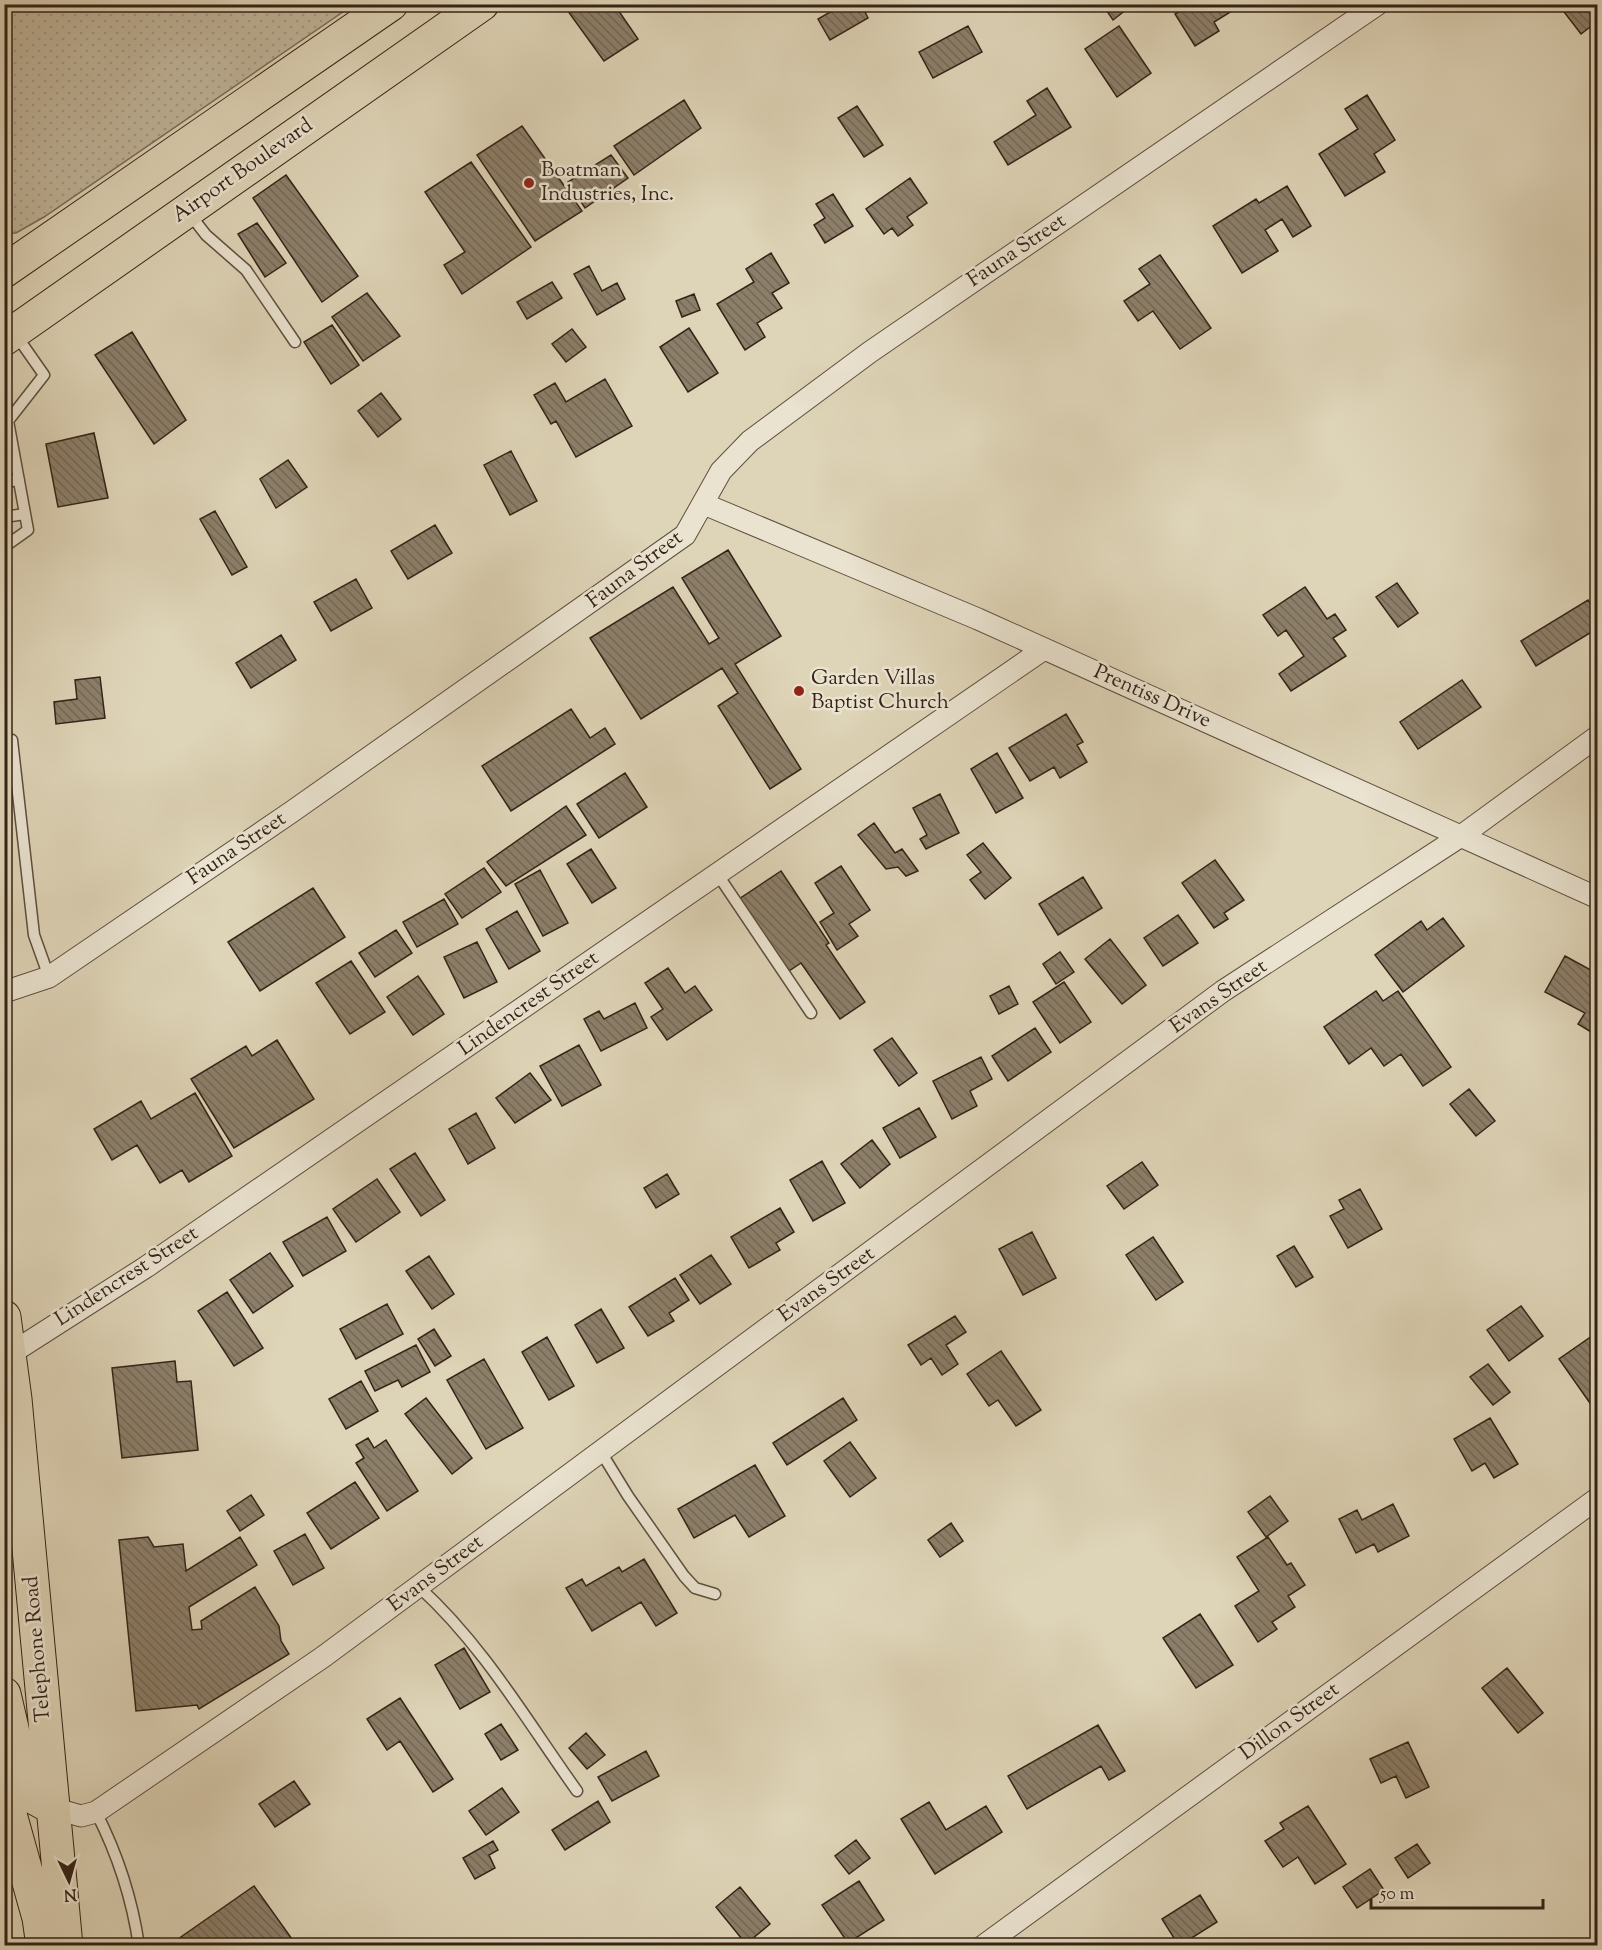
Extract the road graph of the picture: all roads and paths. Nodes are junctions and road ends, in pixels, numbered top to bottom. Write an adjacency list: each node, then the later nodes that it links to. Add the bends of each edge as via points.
1 (391, 4): 4 (main road)
2 (482, 4): 5 (main road, Airport Boulevard)
3 (1378, 4): 16 (street, Fauna Street, via 870,352 750,441 721,471)
4 (234, 112): 5 (main road); 7 (main road)
5 (265, 154): 6 (main road, Airport Boulevard)
6 (187, 210): 10 (main road, Airport Boulevard); 11 (lane, via 206,235 246,270)
7 (79, 218): 8 (main road, via 22,241); 9 (main road)
8 (4, 241)
9 (4, 271)
10 (9, 335): 12 (lane, via 44,375)
11 (295, 342)
12 (6, 420): 13 (lane)
13 (9, 452): 14 (lane)
14 (19, 480): 15 (lane); 17 (lane)
15 (4, 482)
16 (704, 504): 20 (street, Prentiss Drive); 26 (street, Fauna Street, via 686,535)
17 (25, 514): 18 (lane); 19 (lane, via 28,530)
18 (4, 517)
19 (4, 547)
20 (1044, 649): 23 (street, Prentiss Drive); 24 (street, Lindencrest Street)
21 (1598, 736): 23 (street, Evans Street)
22 (12, 741): 26 (lane, via 34,935)
23 (1461, 836): 25 (street, Prentiss Drive); 31 (street, Evans Street, via 1223,991)
24 (718, 875): 28 (lane); 30 (street, Lindencrest Street, via 146,1267)
25 (1598, 898)
26 (49, 977): 27 (street, Fauna Street)
27 (4, 992)
28 (811, 1013)
29 (4, 1317): 30 (main road, Telephone Road)
30 (9, 1354): 38 (main road, Telephone Road)
31 (601, 1452): 33 (street, Evans Street); 34 (lane, via 684,1576 695,1588)
32 (1598, 1498): 43 (street, Dillon Street)
33 (419, 1587): 36 (lane, via 444,1609 489,1663); 39 (street, Evans Street)
34 (715, 1594)
35 (4, 1694): 38 (main road, via 33,1797)
36 (577, 1791)
37 (4, 1793): 40 (main road, via 39,1918)
38 (53, 1808): 39 (street, via 81,1816); 41 (main road, Telephone Road)
39 (96, 1812): 42 (lane, via 116,1850 135,1914)
40 (43, 1946)
41 (66, 1946)
42 (139, 1946)
43 (983, 1946)

